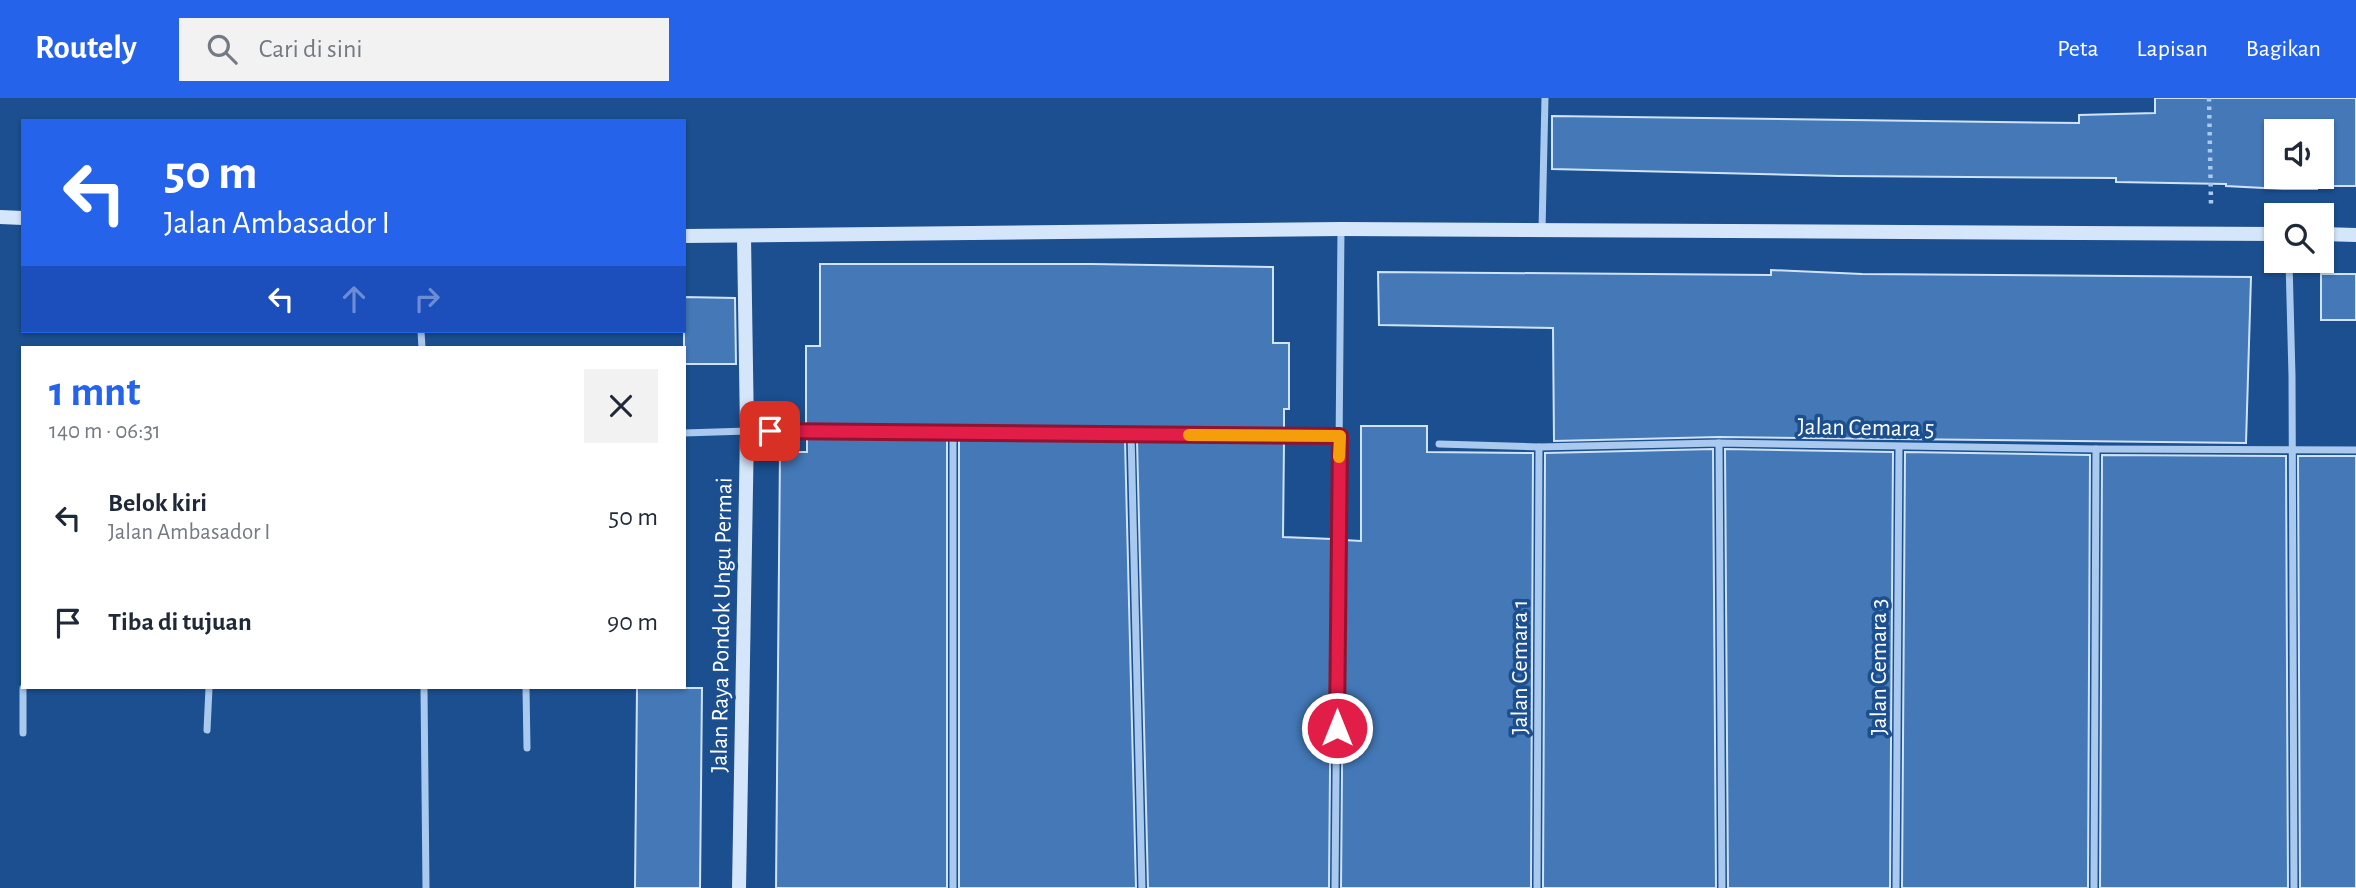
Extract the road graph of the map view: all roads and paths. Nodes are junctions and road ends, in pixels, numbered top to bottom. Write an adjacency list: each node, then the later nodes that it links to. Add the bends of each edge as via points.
1 (1545, 98): 6 (street)
2 (2209, 98): 7 (path)
3 (0, 218): 4 (street)
4 (21, 218)
5 (1341, 229): 6 (street); 12 (street); 18 (street)
6 (1542, 231): 7 (street)
7 (2211, 233): 8 (street)
8 (2264, 234)
9 (2334, 234): 10 (street)
10 (2356, 234)
11 (686, 236): 12 (street)
12 (744, 237): 14 (street, Jalan Raya Pondok Ungu Permai)
13 (2289, 273): 25 (street)
14 (747, 431): 15 (street); 16 (street); 34 (street, Jalan Raya Pondok Ungu Permai)
15 (686, 433)
16 (953, 433): 17 (street); 35 (street)
17 (1131, 434): 18 (street); 36 (street)
18 (1340, 436): 37 (street)
19 (1719, 443): 21 (street, Jalan Cemara 5); 22 (street, Jalan Cemara 5); 39 (street)
20 (1439, 444): 21 (street, Jalan Cemara 5)
21 (1539, 447): 38 (street, Jalan Cemara 1)
22 (1899, 447): 23 (street, Jalan Cemara 5); 40 (street, Jalan Cemara 3)
23 (2096, 449): 25 (street, Jalan Cemara 5); 41 (street)
24 (2356, 450): 25 (street, Jalan Cemara 5)
25 (2292, 451): 42 (street)
26 (23, 689): 31 (street)
27 (209, 689): 30 (street)
28 (424, 689): 33 (street)
29 (526, 689): 32 (street)
30 (207, 730)
31 (23, 733)
32 (527, 748)
33 (426, 888)
34 (739, 888)
35 (953, 888)
36 (1142, 888)
37 (1335, 888)
38 (1537, 888)
39 (1722, 888)
40 (1896, 888)
41 (2094, 888)
42 (2294, 888)

